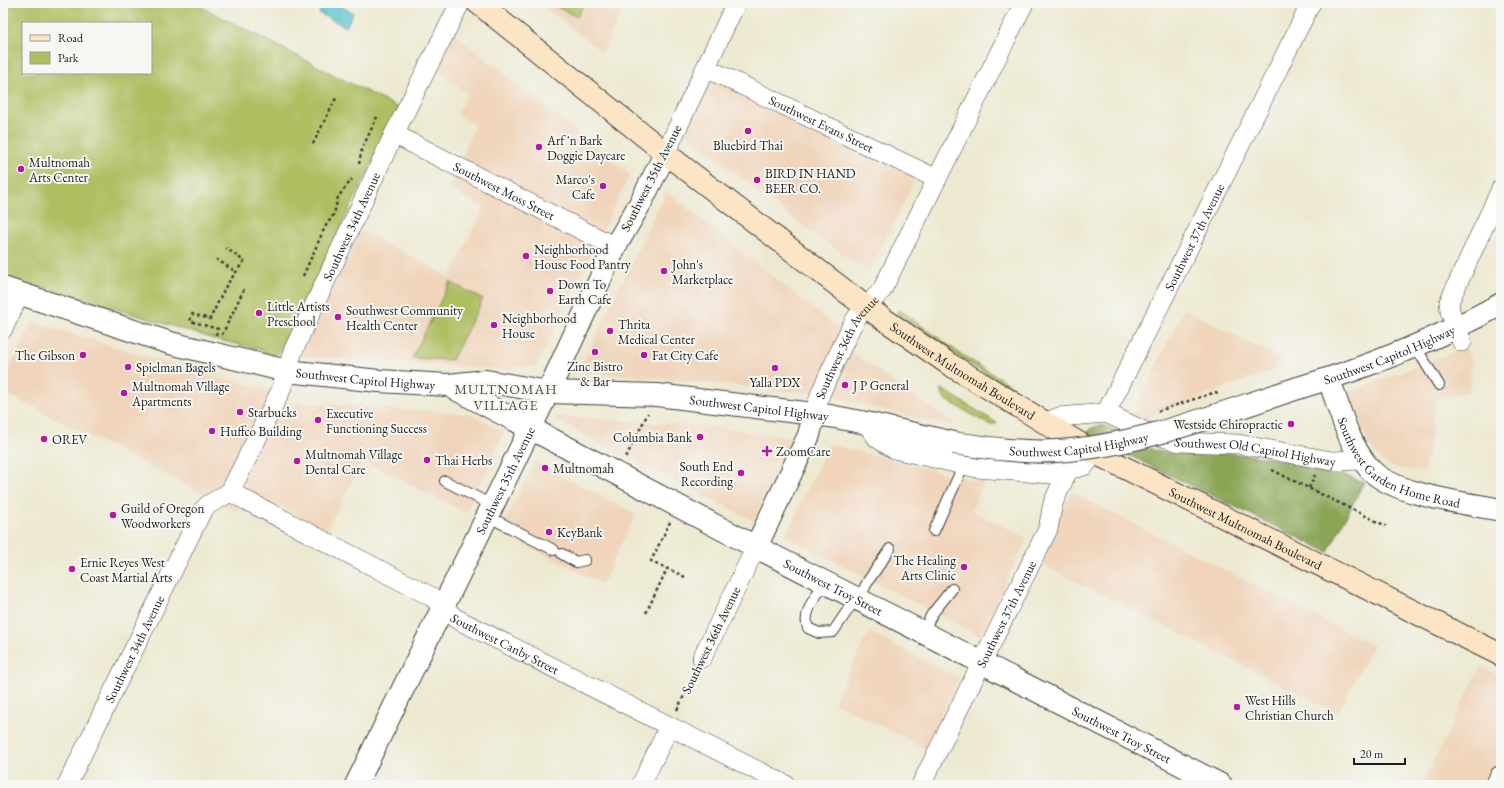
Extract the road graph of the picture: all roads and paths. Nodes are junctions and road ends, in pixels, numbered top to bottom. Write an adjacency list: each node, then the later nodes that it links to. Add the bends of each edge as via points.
1 (460, 3): 9 (street, Southwest 34th Avenue)
2 (478, 3): 11 (main road, Southwest Multnomah Boulevard)
3 (736, 3): 6 (street, Southwest 35th Avenue)
4 (1024, 3): 14 (street, Southwest 36th Avenue)
5 (1311, 3): 38 (street, Southwest 37th Avenue)
6 (706, 68): 11 (street, Southwest 35th Avenue); 14 (street, Southwest Evans Street)
7 (336, 96): 10 (path)
8 (377, 116): 12 (path, via 362,149)
9 (394, 134): 16 (street, Southwest Moss Street); 30 (street, Southwest 34th Avenue, via 293,351)
10 (313, 144)
11 (666, 152): 16 (street, Southwest 35th Avenue, via 642,202); 24 (main road, Southwest Multnomah Boulevard)
12 (358, 169)
13 (356, 174): 20 (path, via 338,197 334,214 325,227)
14 (937, 179): 24 (street, Southwest 36th Avenue, via 882,290)
15 (1501, 189): 28 (street, via 1448,307)
16 (616, 247): 34 (street, Southwest 35th Avenue)
17 (226, 248): 19 (path, via 244,261)
18 (216, 259): 19 (path)
19 (236, 272): 27 (path, via 210,319 192,314 190,321 218,329)
20 (303, 276)
21 (244, 289): 26 (path)
22 (12, 291): 25 (street); 30 (street, Southwest Capitol Highway, via 170,343)
23 (1501, 304): 28 (street, Southwest Capitol Highway)
24 (866, 307): 39 (street, Southwest 36th Avenue, via 857,317 844,342); 41 (main road, Southwest Multnomah Boulevard, via 949,364)
25 (3, 329)
26 (223, 332)
27 (215, 335)
28 (1459, 335): 29 (street, Southwest Capitol Highway)
29 (1414, 346): 31 (street, Southwest Capitol Highway); 33 (lane)
30 (287, 371): 32 (street, Southwest Capitol Highway, via 378,381); 50 (street, Southwest 34th Avenue, via 281,390)
31 (1329, 379): 40 (street, Southwest Capitol Highway, bridge, via 1166,431 1105,445 1057,451 991,449); 45 (street, Southwest Garden Home Road)
32 (448, 385): 34 (street, Southwest Capitol Highway, via 486,381); 42 (street, Southwest Troy Street)
33 (1439, 385)
34 (548, 392): 36 (street, Southwest Capitol Highway); 42 (street, Southwest 35th Avenue)
35 (1216, 392): 37 (path)
36 (657, 395): 39 (street, Southwest Capitol Highway); 44 (path)
37 (1184, 402)
38 (1106, 413): 41 (street, via 1059,417); 45 (street, Southwest Old Capitol Highway, via 1144,431 1179,442 1238,444 1332,461)
39 (814, 414): 40 (street, Southwest Capitol Highway); 56 (street, Southwest 36th Avenue, via 807,439)
40 (866, 423): 46 (street, via 877,438 894,449)
41 (1044, 423): 43 (main road, Southwest Multnomah Boulevard)
42 (530, 427): 51 (street, Southwest 35th Avenue); 56 (street, Southwest Troy Street)
43 (1095, 453): 48 (street, via 1084,466); 67 (main road, Southwest Multnomah Boulevard)
44 (627, 455)
45 (1362, 460): 52 (street, Southwest Garden Home Road, via 1376,475 1394,486)
46 (964, 464): 48 (street, via 977,468 1025,473 1050,474); 54 (lane)
47 (1271, 469): 53 (path)
48 (1068, 470): 69 (street, Southwest 37th Avenue, via 1053,503 1048,529)
49 (445, 481): 51 (lane)
50 (230, 492): 64 (street, Southwest Canby Street, via 432,597); 72 (street, Southwest 34th Avenue, via 202,510)
51 (490, 510): 58 (lane, via 576,562); 64 (street, Southwest 35th Avenue)
52 (1501, 510)
53 (1386, 526)
54 (934, 531)
55 (662, 538): 59 (path, via 651,561)
56 (756, 547): 61 (street, Southwest Troy Street); 68 (street, Southwest 36th Avenue)
57 (890, 549): 63 (lane)
58 (585, 560)
59 (667, 569): 60 (path); 65 (path)
60 (685, 577)
61 (825, 582): 63 (street, Southwest Troy Street); 63 (lane, via 808,612 808,628 819,633 833,632)
62 (952, 589): 66 (lane, via 932,614)
63 (858, 599): 66 (street, Southwest Troy Street)
64 (442, 608): 70 (street, Southwest Canby Street, via 455,618); 73 (street, Southwest 35th Avenue)
65 (646, 613)
66 (924, 632): 69 (street, Southwest Troy Street)
67 (1501, 655)
68 (702, 658): 70 (path, Southwest 36th Avenue)
69 (982, 662): 76 (street, Southwest 37th Avenue); 77 (street, Southwest Troy Street)
70 (670, 727): 74 (street); 75 (street, Southwest Canby Street)
71 (1501, 777): 78 (street)
72 (68, 785)
73 (356, 785)
74 (641, 785)
75 (786, 785)
76 (921, 785)
77 (1221, 785)
78 (1497, 785)

